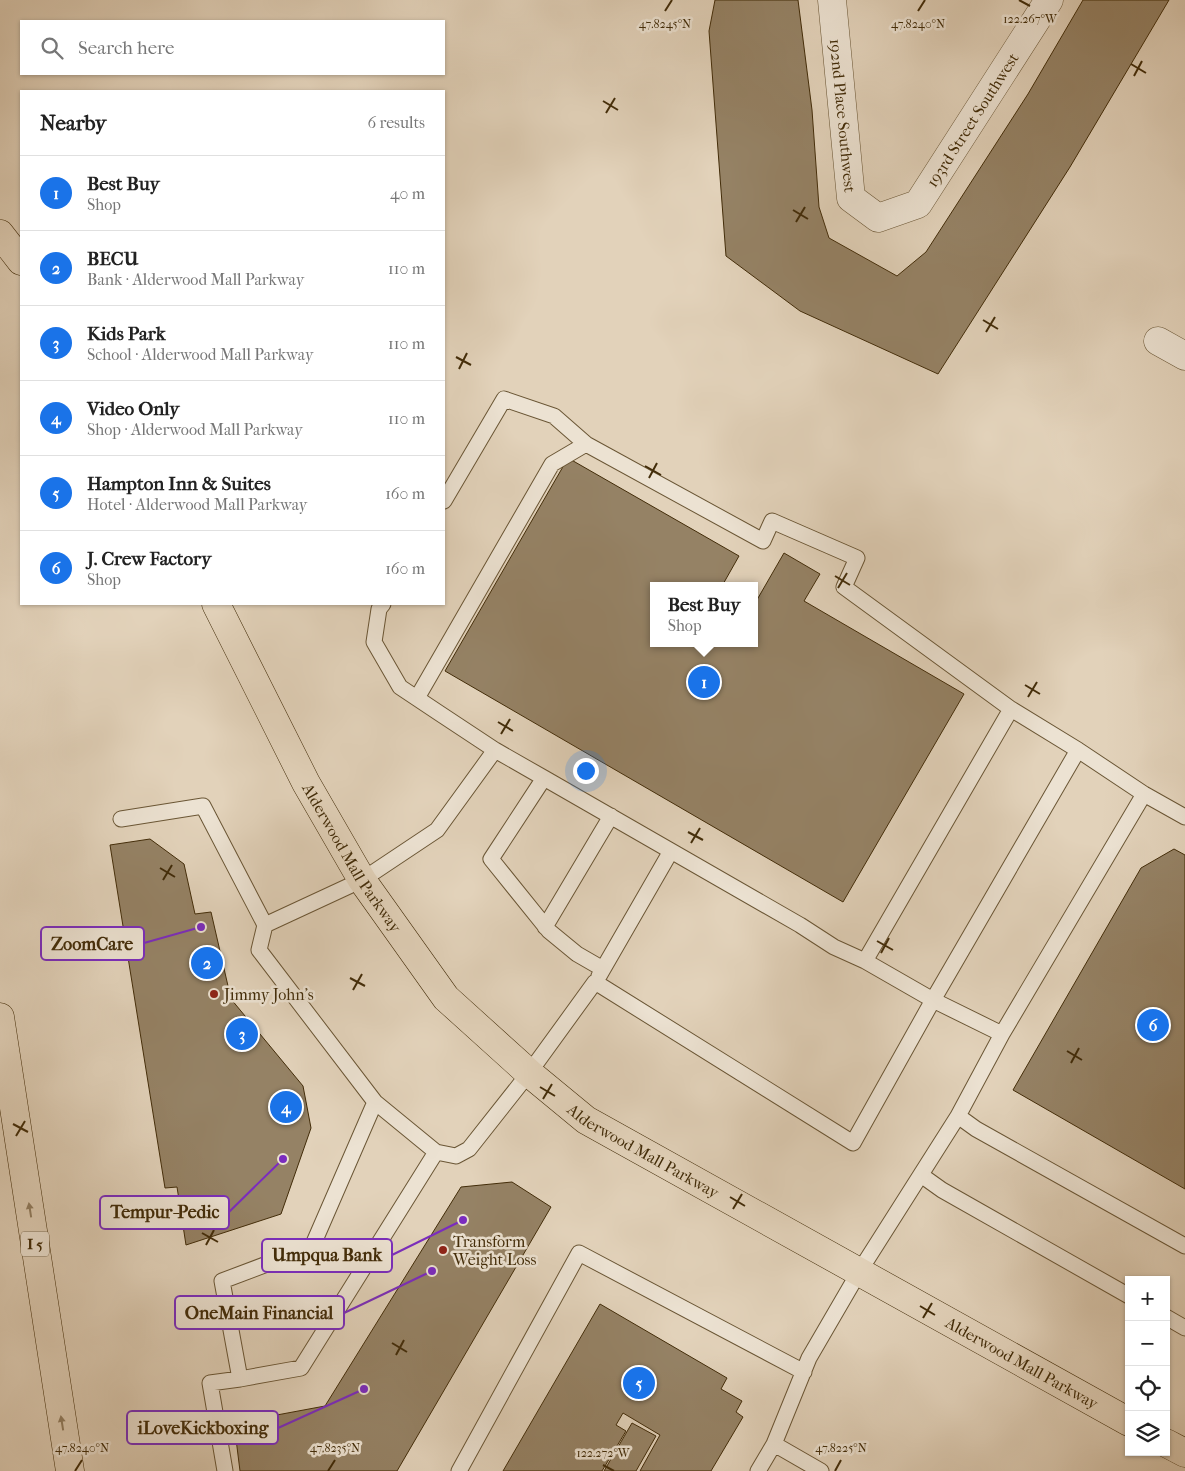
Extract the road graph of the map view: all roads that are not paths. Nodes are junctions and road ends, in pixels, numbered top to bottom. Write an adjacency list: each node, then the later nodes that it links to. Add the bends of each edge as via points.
1 (832, 0): 3 (street, 192nd Place Southwest, via 851,198)
2 (1049, 0): 3 (street, 193rd Street Southwest, via 918,204)
3 (878, 218)
4 (1158, 341): 5 (street)
5 (1185, 356)
6 (586, 444): 7 (lane, via 554,416 504,399); 10 (lane, via 552,464); 11 (lane, via 763,541 772,521 856,558 844,586)
7 (445, 499)
8 (217, 605): 20 (main road, Alderwood Mall Parkway, via 306,783)
9 (382, 605): 10 (lane, via 374,642 400,687)
10 (417, 698): 12 (lane)
11 (1011, 709): 13 (lane); 23 (lane)
12 (495, 750): 14 (lane); 20 (lane, via 437,830)
13 (1078, 750): 15 (lane); 25 (lane)
14 (544, 778): 16 (lane); 22 (lane, via 491,859)
15 (1144, 794): 17 (lane); 27 (lane)
16 (611, 816): 19 (lane); 22 (lane)
17 (1185, 817)
18 (121, 819): 21 (lane, via 203,806)
19 (671, 851): 23 (lane, via 834,947); 24 (lane)
20 (362, 880): 21 (lane); 28 (main road, Alderwood Mall Parkway, via 446,998)
21 (265, 925): 29 (lane, via 259,950)
22 (546, 927): 24 (lane)
23 (865, 961): 25 (lane)
24 (599, 975): 25 (lane, via 853,1143); 28 (lane)
25 (933, 1000): 27 (lane)
26 (0, 1017): 45 (main road, I 5, one-way to 26)
27 (1002, 1034): 30 (lane)
28 (529, 1073): 31 (lane, via 469,1149 456,1156); 34 (main road, Alderwood Mall Parkway, via 586,1120)
29 (375, 1102): 31 (lane); 39 (lane, via 312,1247 222,1281)
30 (958, 1116): 32 (lane); 33 (lane)
31 (436, 1152): 39 (lane, via 302,1368)
32 (921, 1174): 34 (lane); 35 (lane, via 942,1190)
33 (1185, 1246)
34 (859, 1272): 38 (lane); 40 (main road, Alderwood Mall Parkway)
35 (1125, 1294)
36 (1170, 1319): 37 (lane)
37 (1185, 1328)
38 (804, 1372): 41 (lane); 47 (lane, via 579,1253)
39 (240, 1379): 46 (lane, via 210,1383)
40 (1125, 1420)
41 (774, 1444): 44 (lane); 48 (lane)
42 (1170, 1445): 43 (main road)
43 (1185, 1453)
44 (816, 1470)
45 (70, 1471)
46 (225, 1471)
47 (459, 1471)
48 (758, 1471)

